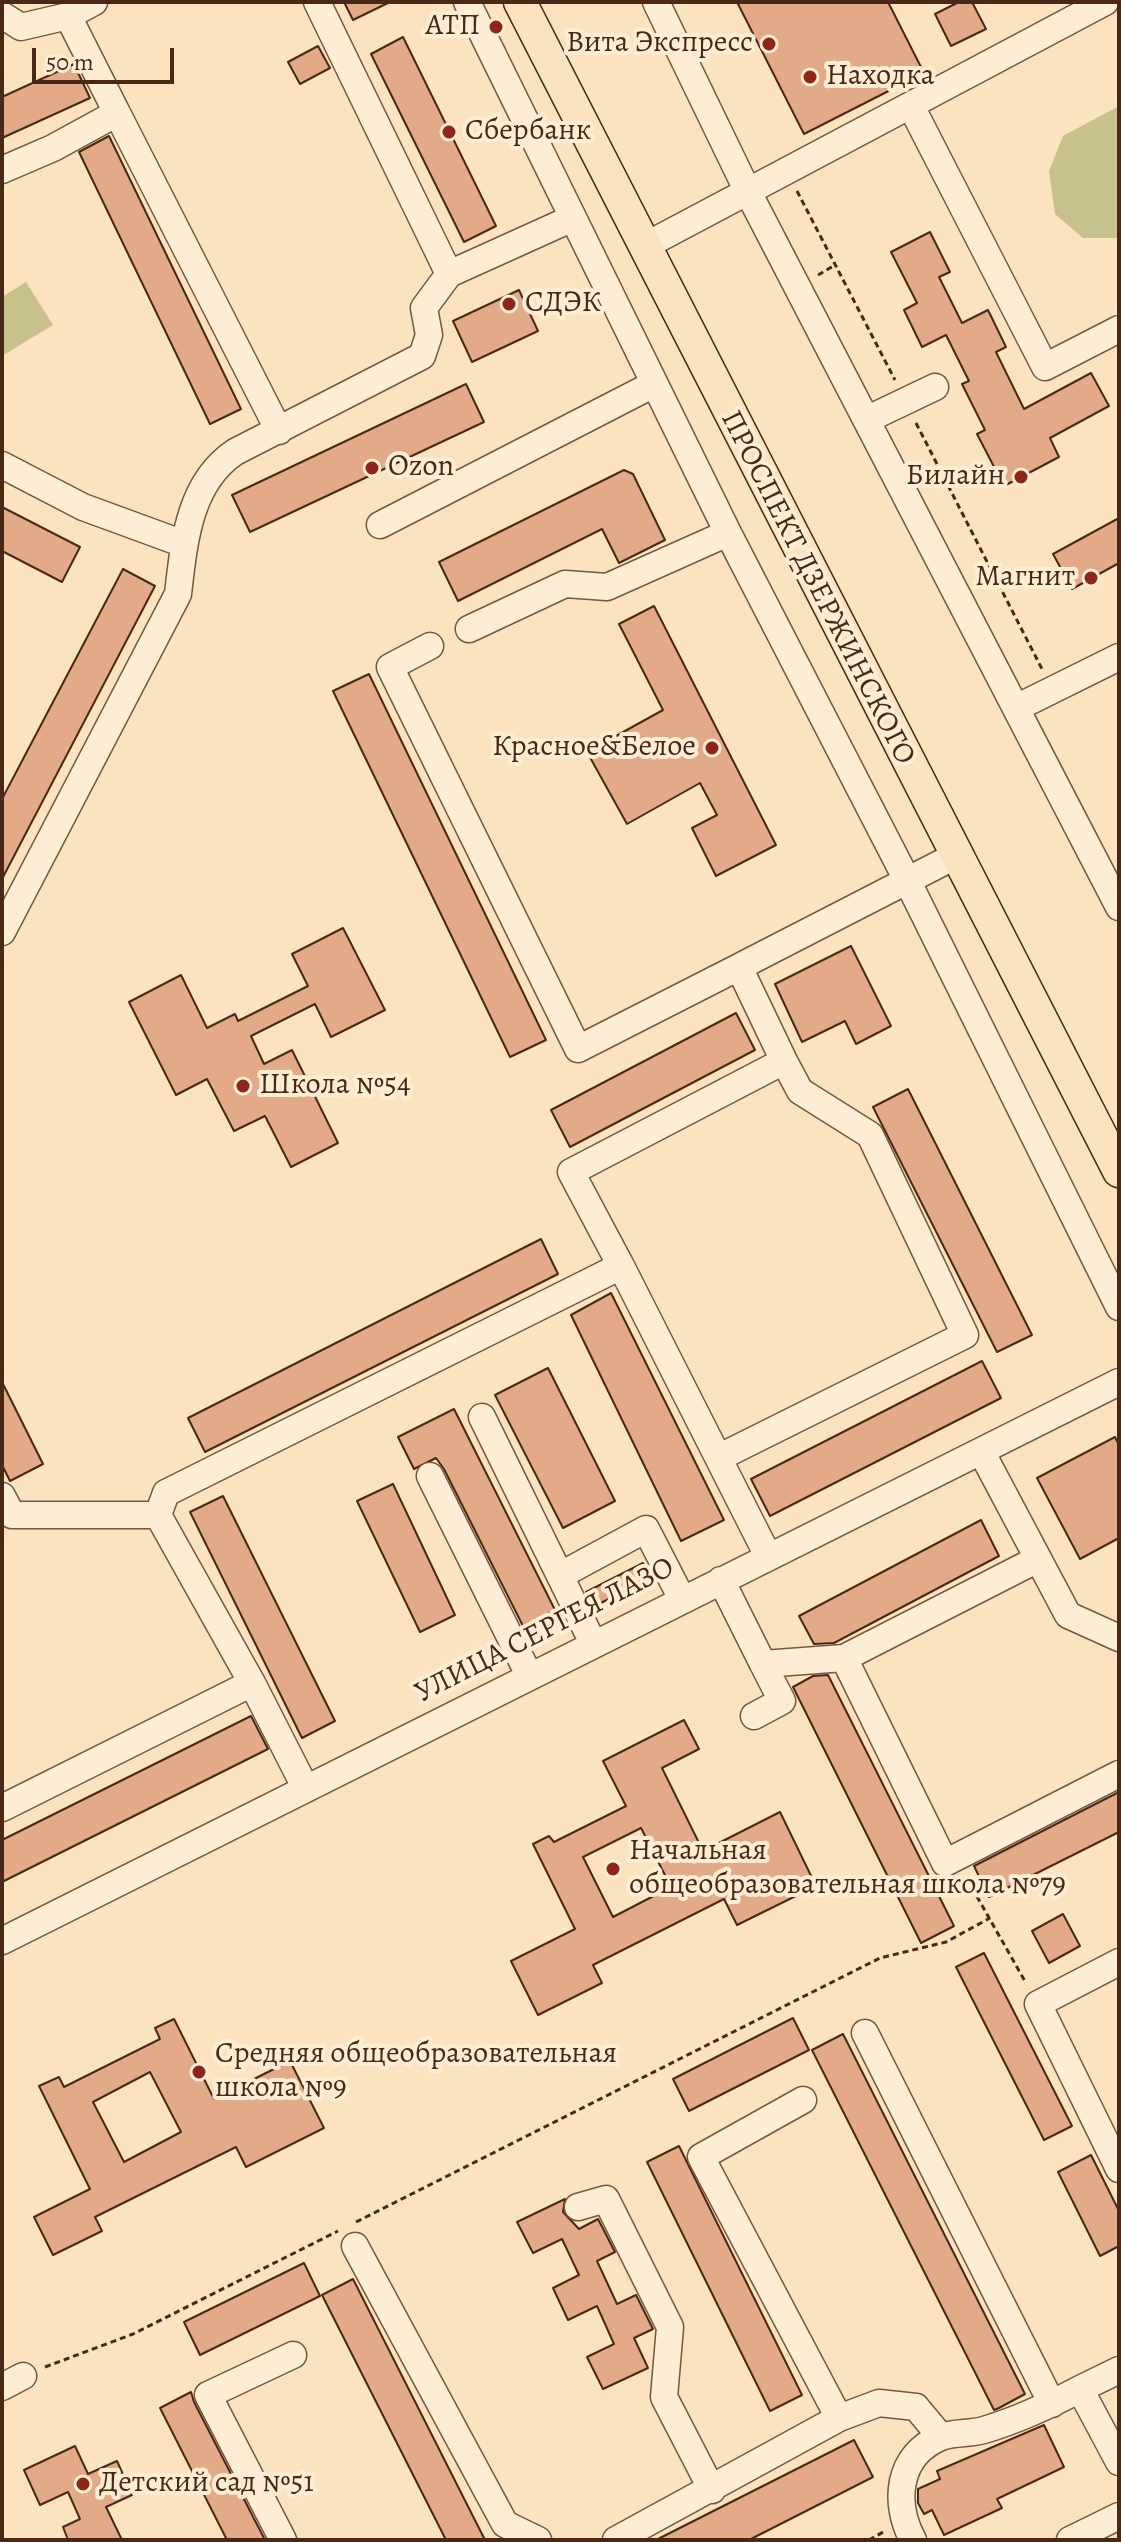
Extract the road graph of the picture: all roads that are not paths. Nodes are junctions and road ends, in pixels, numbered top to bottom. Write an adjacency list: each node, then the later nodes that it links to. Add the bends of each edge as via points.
1 (94, 2): 8 (street)
2 (317, 2): 15 (street)
3 (467, 2): 13 (street)
4 (520, 2): 14 (main road, ПРОСПЕКТ ДЗЕРЖИНСКОГО)
5 (656, 2): 12 (street)
6 (1105, 2): 9 (street)
7 (2, 15): 8 (street, via 21,27)
8 (68, 16): 10 (street)
9 (912, 108): 12 (street); 16 (street, via 1045,367)
10 (117, 113): 11 (street); 20 (street)
11 (2, 170)
12 (748, 192): 14 (street); 19 (street)
13 (573, 218): 15 (street); 17 (street)
14 (643, 247): 29 (main road, ПРОСПЕКТ ДЗЕРЖИНСКОГО)
15 (449, 274): 20 (street, via 424,308 429,335 422,356)
16 (1119, 329)
17 (654, 384): 22 (street); 23 (street)
18 (935, 387): 19 (street)
19 (868, 419): 28 (street)
20 (279, 431): 24 (street, via 219,463 204,481)
21 (2, 465): 24 (street, via 83,507)
22 (380, 525)
23 (728, 533): 25 (street, via 607,587 565,584); 30 (street)
24 (184, 544): 32 (street, via 178,594)
25 (469, 629)
26 (430, 646): 33 (street, via 390,667 578,1049)
27 (1119, 657): 28 (street)
28 (1018, 707): 31 (street)
29 (955, 856): 30 (street); 35 (main road, ПРОСПЕКТ ДЗЕРЖИНСКОГО)
30 (907, 880): 33 (street); 37 (street)
31 (1119, 907)
32 (2, 932)
33 (739, 967): 34 (street)
34 (784, 1061): 36 (street, via 571,1172); 41 (street, via 800,1091 870,1135 965,1335)
35 (1117, 1161)
36 (621, 1266): 41 (street); 44 (street, via 166,1493)
37 (1119, 1307)
38 (1119, 1382): 40 (street, УЛИЦА СЕРГЕЯ ЛАЗО)
39 (482, 1417): 47 (street)
40 (981, 1451): 45 (street, УЛИЦА СЕРГЕЯ ЛАЗО); 46 (street)
41 (720, 1457): 45 (street)
42 (430, 1476): 54 (street)
43 (2, 1496): 44 (street, via 12,1515)
44 (158, 1515): 55 (street)
45 (768, 1556): 48 (street, УЛИЦА СЕРГЕЯ ЛАЗО)
46 (1038, 1559): 50 (street, via 1068,1615); 52 (street)
47 (561, 1575): 49 (street, via 646,1529); 51 (street)
48 (721, 1580): 49 (street, УЛИЦА СЕРГЕЯ ЛАЗО); 53 (street)
49 (682, 1599): 51 (street, УЛИЦА СЕРГЕЯ ЛАЗО)
50 (1119, 1638)
51 (593, 1643): 54 (street, УЛИЦА СЕРГЕЯ ЛАЗО)
52 (844, 1658): 53 (street); 57 (street, via 945,1863)
53 (763, 1664): 56 (street, via 782,1701)
54 (529, 1675): 58 (street, УЛИЦА СЕРГЕЯ ЛАЗО)
55 (252, 1683): 58 (street); 59 (street)
56 (754, 1716)
57 (1119, 1774)
58 (306, 1789): 60 (street, УЛИЦА СЕРГЕЯ ЛАЗО)
59 (2, 1808)
60 (2, 1941)
61 (1119, 1962): 64 (street, via 1038,2004)
62 (865, 2033): 70 (street)
63 (803, 2100): 71 (street, via 701,2157)
64 (1119, 2169)
65 (578, 2207): 74 (street, via 606,2199 670,2327 664,2397)
66 (355, 2246): 76 (street)
67 (293, 2355): 77 (street, via 208,2395)
68 (1119, 2370): 69 (street)
69 (1080, 2389): 70 (street); 73 (street)
70 (1052, 2404): 72 (street, via 982,2431)
71 (839, 2418): 72 (street, via 879,2403 916,2407); 74 (street)
72 (941, 2437): 80 (street, via 914,2456 899,2484 903,2522)
73 (1119, 2462)
74 (712, 2490): 79 (street)
75 (1119, 2516): 81 (street)
76 (509, 2532): 78 (street)
77 (283, 2540)
78 (538, 2540)
79 (616, 2540)
80 (913, 2540)
81 (1070, 2540)

